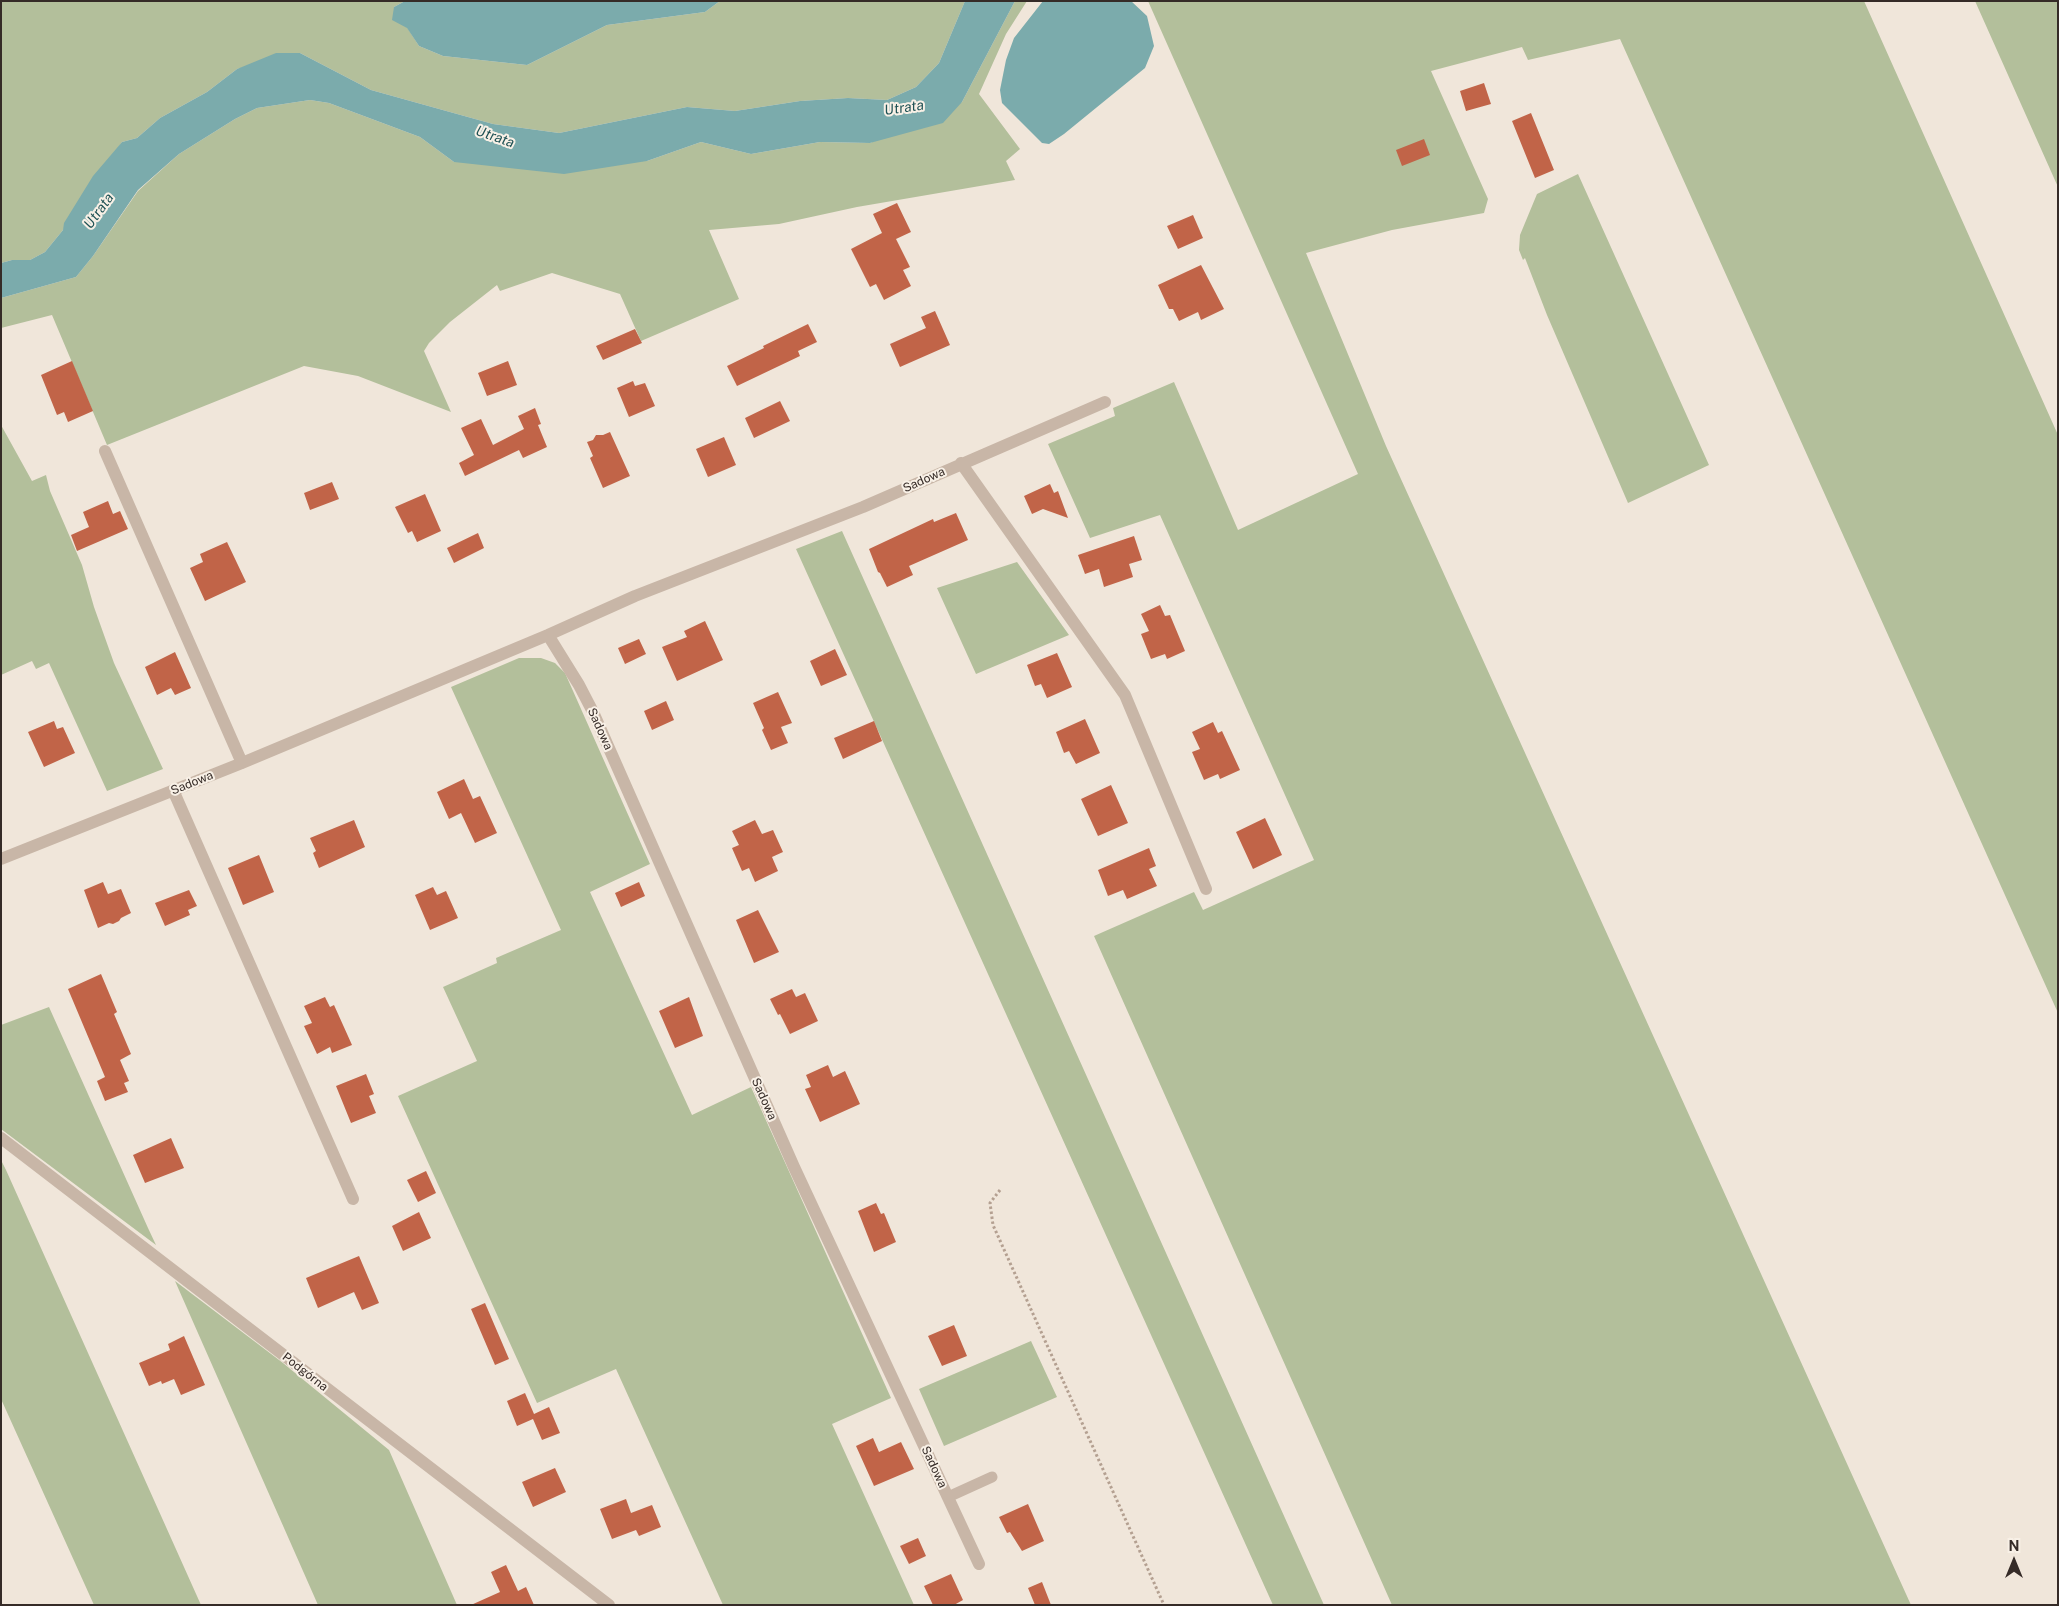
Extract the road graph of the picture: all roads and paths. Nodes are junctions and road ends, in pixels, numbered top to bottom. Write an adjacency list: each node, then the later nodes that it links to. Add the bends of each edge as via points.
1 (1105, 402): 3 (street, Sadowa)
2 (105, 451): 5 (street)
3 (961, 464): 4 (street, Sadowa, via 863,507 635,596); 8 (street, via 1125,695)
4 (548, 635): 5 (street, Sadowa); 13 (street, Sadowa, via 593,712 794,1167)
5 (242, 763): 6 (street, Sadowa)
6 (173, 790): 7 (street, Sadowa); 11 (street)
7 (1, 859)
8 (1206, 889)
9 (1, 1138): 15 (street, Podgórna)
10 (1000, 1190): 16 (path, via 990,1203 993,1225)
11 (353, 1199)
12 (992, 1477): 13 (lane)
13 (948, 1497): 14 (street, Sadowa)
14 (979, 1564)
15 (609, 1605)
16 (1164, 1605)

